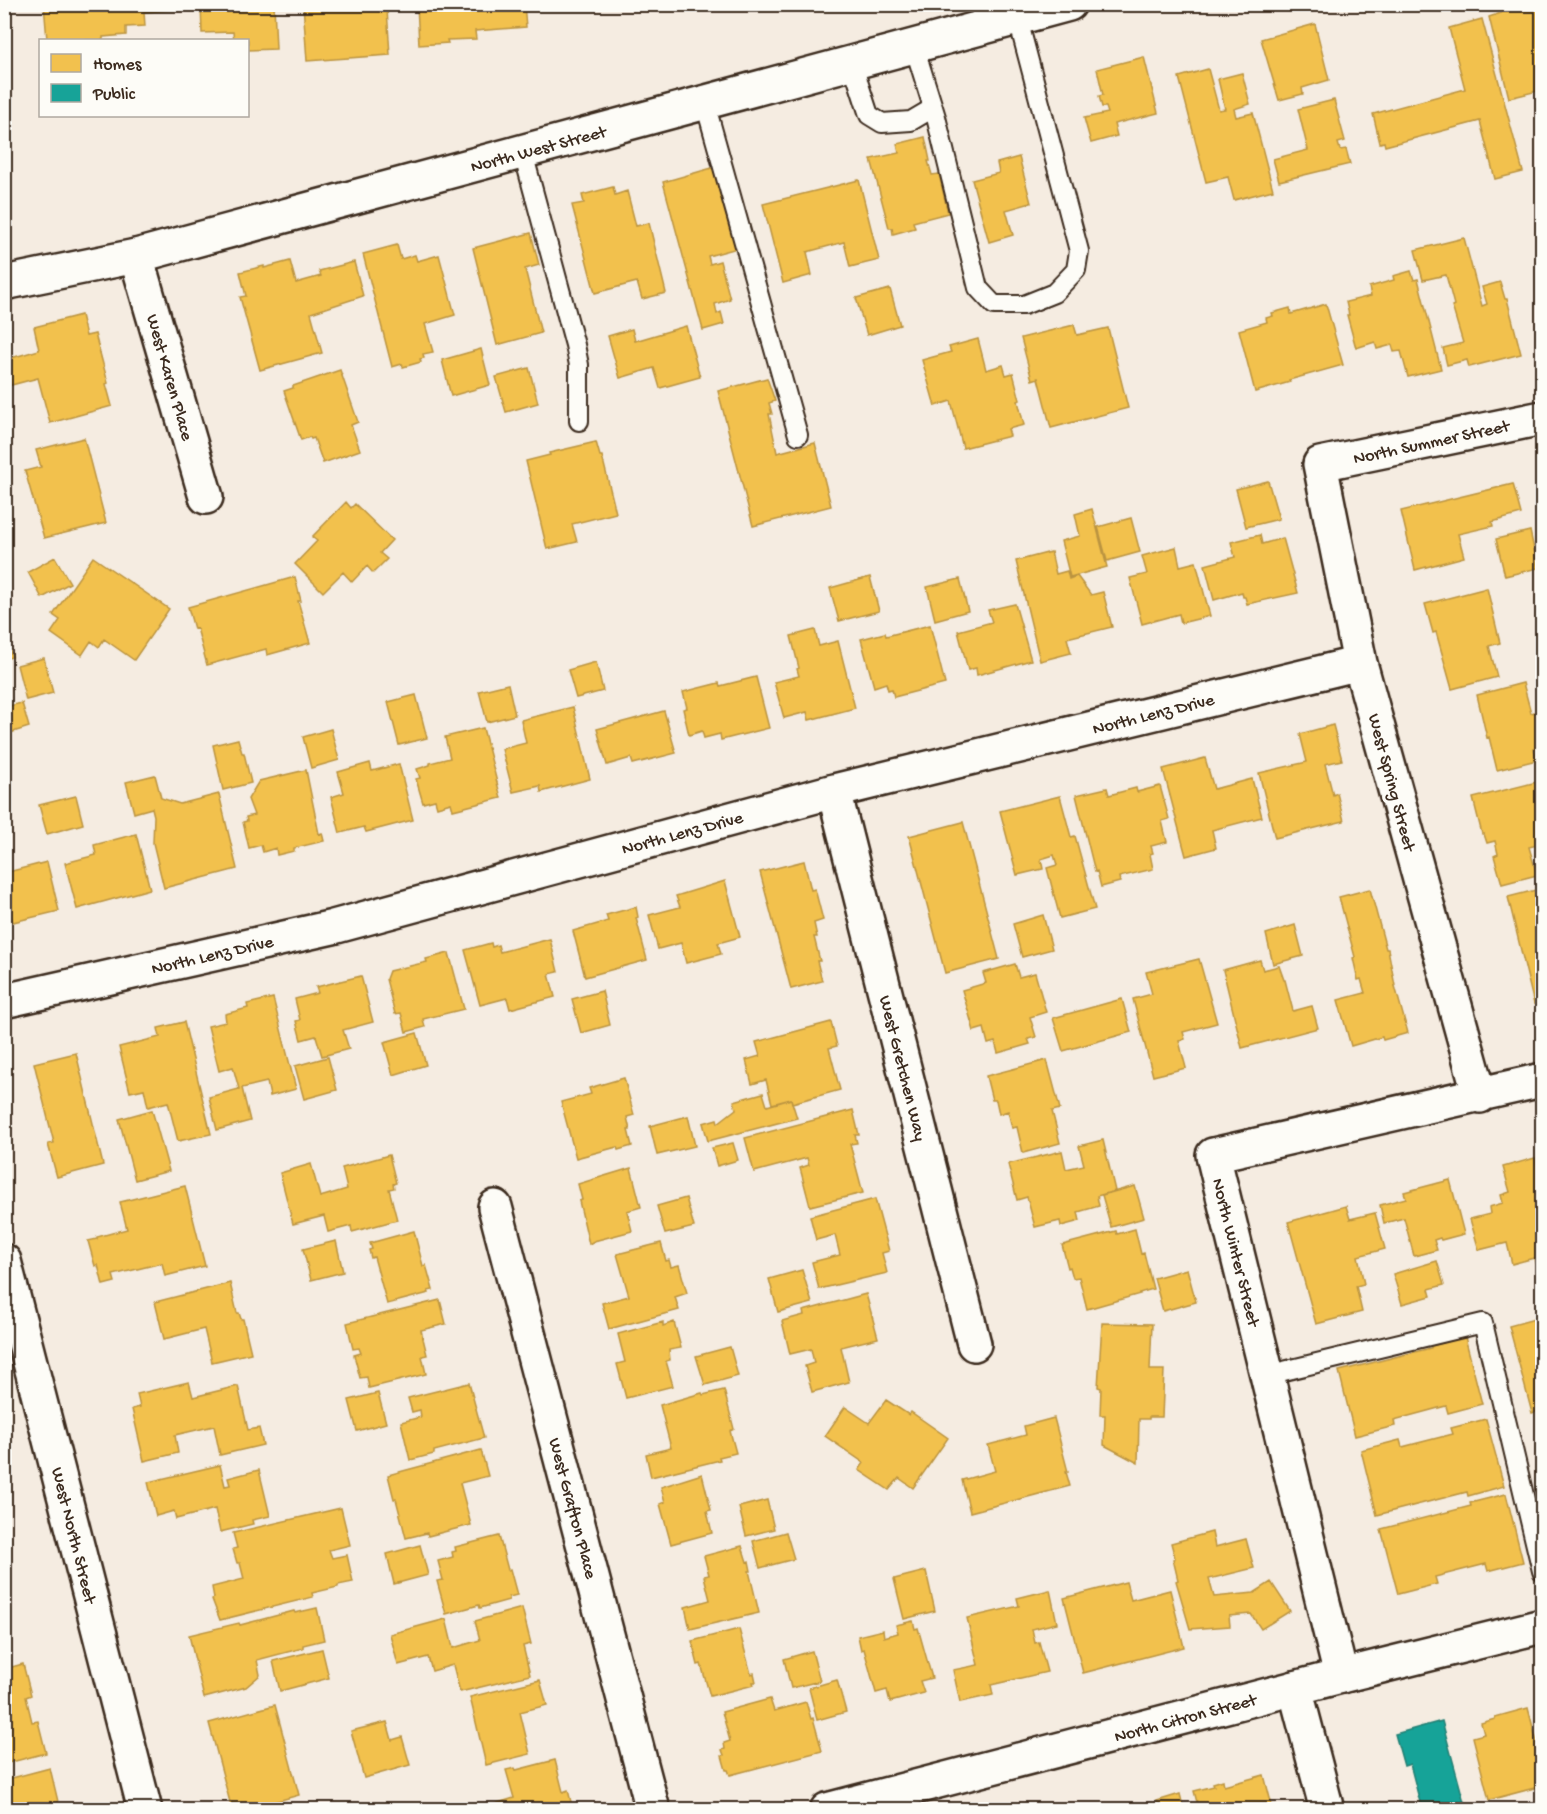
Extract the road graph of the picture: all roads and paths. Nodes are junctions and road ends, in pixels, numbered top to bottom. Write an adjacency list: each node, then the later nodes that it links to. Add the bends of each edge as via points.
1 (1070, 4): 2 (street, North West Street)
2 (1016, 12): 3 (street, North West Street); 7 (lane, via 1079,251 1076,270 1054,293 1024,305 994,305 978,288)
3 (982, 16): 4 (street, North West Street)
4 (914, 46): 5 (street, North West Street); 7 (lane)
5 (852, 63): 6 (street, North West Street); 7 (lane, via 869,115 882,123 911,121)
6 (705, 103): 8 (street, North West Street); 13 (lane)
7 (933, 108)
8 (523, 153): 9 (street, North West Street); 12 (lane, via 577,355)
9 (136, 256): 10 (street, North West Street); 15 (street, West Karen Place)
10 (4, 284)
11 (1542, 418): 14 (street, North Summer Street)
12 (579, 421)
13 (798, 435)
14 (1320, 464): 16 (street, West Spring Street)
15 (207, 497)
16 (1360, 663): 17 (street, North Lenz Drive); 20 (street, West Spring Street)
17 (834, 791): 18 (street, North Lenz Drive, via 333,927); 23 (street, West Gretchen Way)
18 (4, 1001)
19 (1542, 1080): 20 (street, North Winter Street)
20 (1480, 1096): 24 (street, North Winter Street, via 1213,1155)
21 (495, 1207): 30 (street, West Grafton Place)
22 (4, 1261): 29 (street, West North Street)
23 (974, 1344)
24 (1267, 1375): 25 (lane, via 1483,1323); 27 (street, North Winter Street)
25 (1542, 1571)
26 (1542, 1626): 27 (street, North Citron Street)
27 (1341, 1676): 28 (street, North Citron Street)
28 (1295, 1688): 31 (street, North Citron Street); 32 (street)
29 (146, 1809)
30 (653, 1809)
31 (827, 1809)
32 (1327, 1809)

